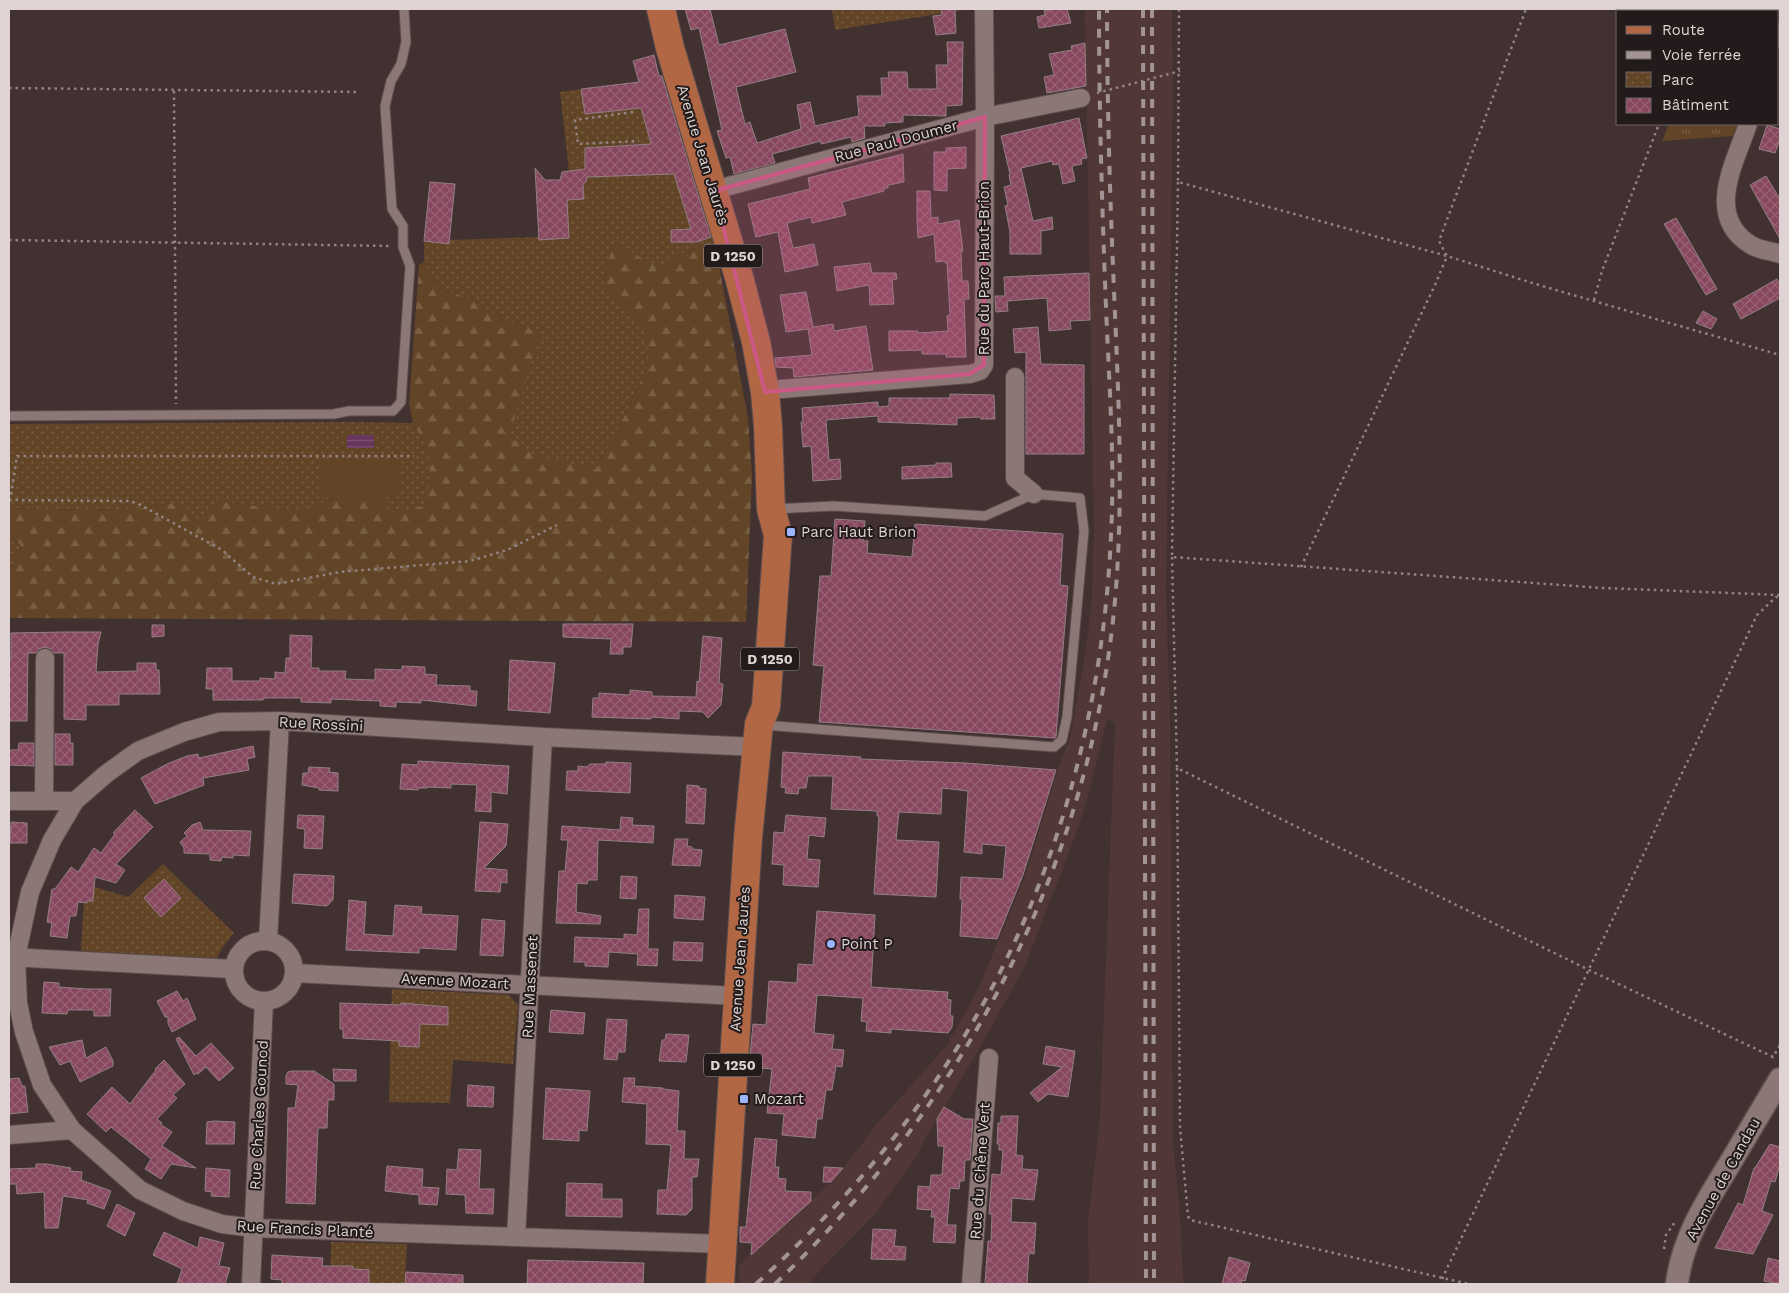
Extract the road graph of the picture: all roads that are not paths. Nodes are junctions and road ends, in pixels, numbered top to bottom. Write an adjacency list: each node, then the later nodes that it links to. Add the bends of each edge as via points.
1 (404, 9): 11 (lane, via 406,42 385,106 392,209 402,226 403,246 410,266 401,402 393,411)
2 (661, 9): 7 (main road, Avenue Jean Jaurès / D 1250)
3 (984, 9): 5 (street, Rue du Parc Haut-Brion)
4 (1081, 98): 5 (street, Rue Paul Doumer)
5 (985, 118): 7 (street, Rue Paul Doumer); 10 (street, Rue du Parc Haut-Brion, via 984,365 980,371)
6 (1748, 125): 8 (street, via 1727,185 1726,213 1742,238 1753,246)
7 (714, 191): 10 (main road, Avenue Jean Jaurès / D 1250, via 754,333)
8 (1780, 254)
9 (1015, 377): 12 (street, via 1015,478)
10 (765, 392): 13 (main road, Avenue Jean Jaurès / D 1250)
11 (9, 416)
12 (1034, 494): 13 (lane, via 985,516 834,506); 16 (lane, via 1080,498 1084,531 1067,717 1062,740 1054,747)
13 (771, 509): 16 (main road, Avenue Jean Jaurès / D 1250, via 765,534 754,705)
14 (45, 658): 19 (street)
15 (280, 722): 17 (street, Rue Rossini); 20 (street, Rue Rossini, via 219,722 184,732 138,751); 21 (street)
16 (758, 736): 17 (street, Rue Rossini); 26 (main road, Avenue Jean Jaurès / D 1250)
17 (543, 737): 25 (street, Rue Massenet)
18 (9, 801): 19 (street)
19 (44, 801): 20 (street)
20 (75, 802): 22 (street, Rue Rossini, via 52,840 30,892)
21 (268, 941): 23 (street, via 248,944 238,955); 24 (street, via 284,948 290,955)
22 (12, 957): 23 (street); 30 (street, Rue Francis Planté, via 18,1003 33,1062 42,1085)
23 (233, 969): 27 (street, via 239,988 254,1000)
24 (294, 972): 25 (street, Avenue Mozart); 27 (street, via 292,981 281,995)
25 (530, 985): 26 (street, Avenue Mozart); 33 (street, Rue Massenet)
26 (737, 996): 34 (main road, Avenue Jean Jaurès / D 1250)
27 (264, 1001): 32 (street, Rue Charles Gounod)
28 (989, 1058): 37 (street, Rue du Chêne Vert)
29 (1780, 1079): 38 (street, Avenue de Candau, via 1712,1192 1689,1237)
30 (72, 1130): 31 (street); 32 (street, Rue Francis Planté, via 140,1190 183,1211 222,1224)
31 (9, 1135)
32 (254, 1228): 33 (street, Rue Francis Planté); 35 (street, Rue Charles Gounod)
33 (516, 1237): 34 (street, Rue Francis Planté)
34 (723, 1244): 36 (main road, Avenue Jean Jaurès / D 1250)
35 (251, 1284)
36 (720, 1284)
37 (971, 1284)
38 (1676, 1284)

